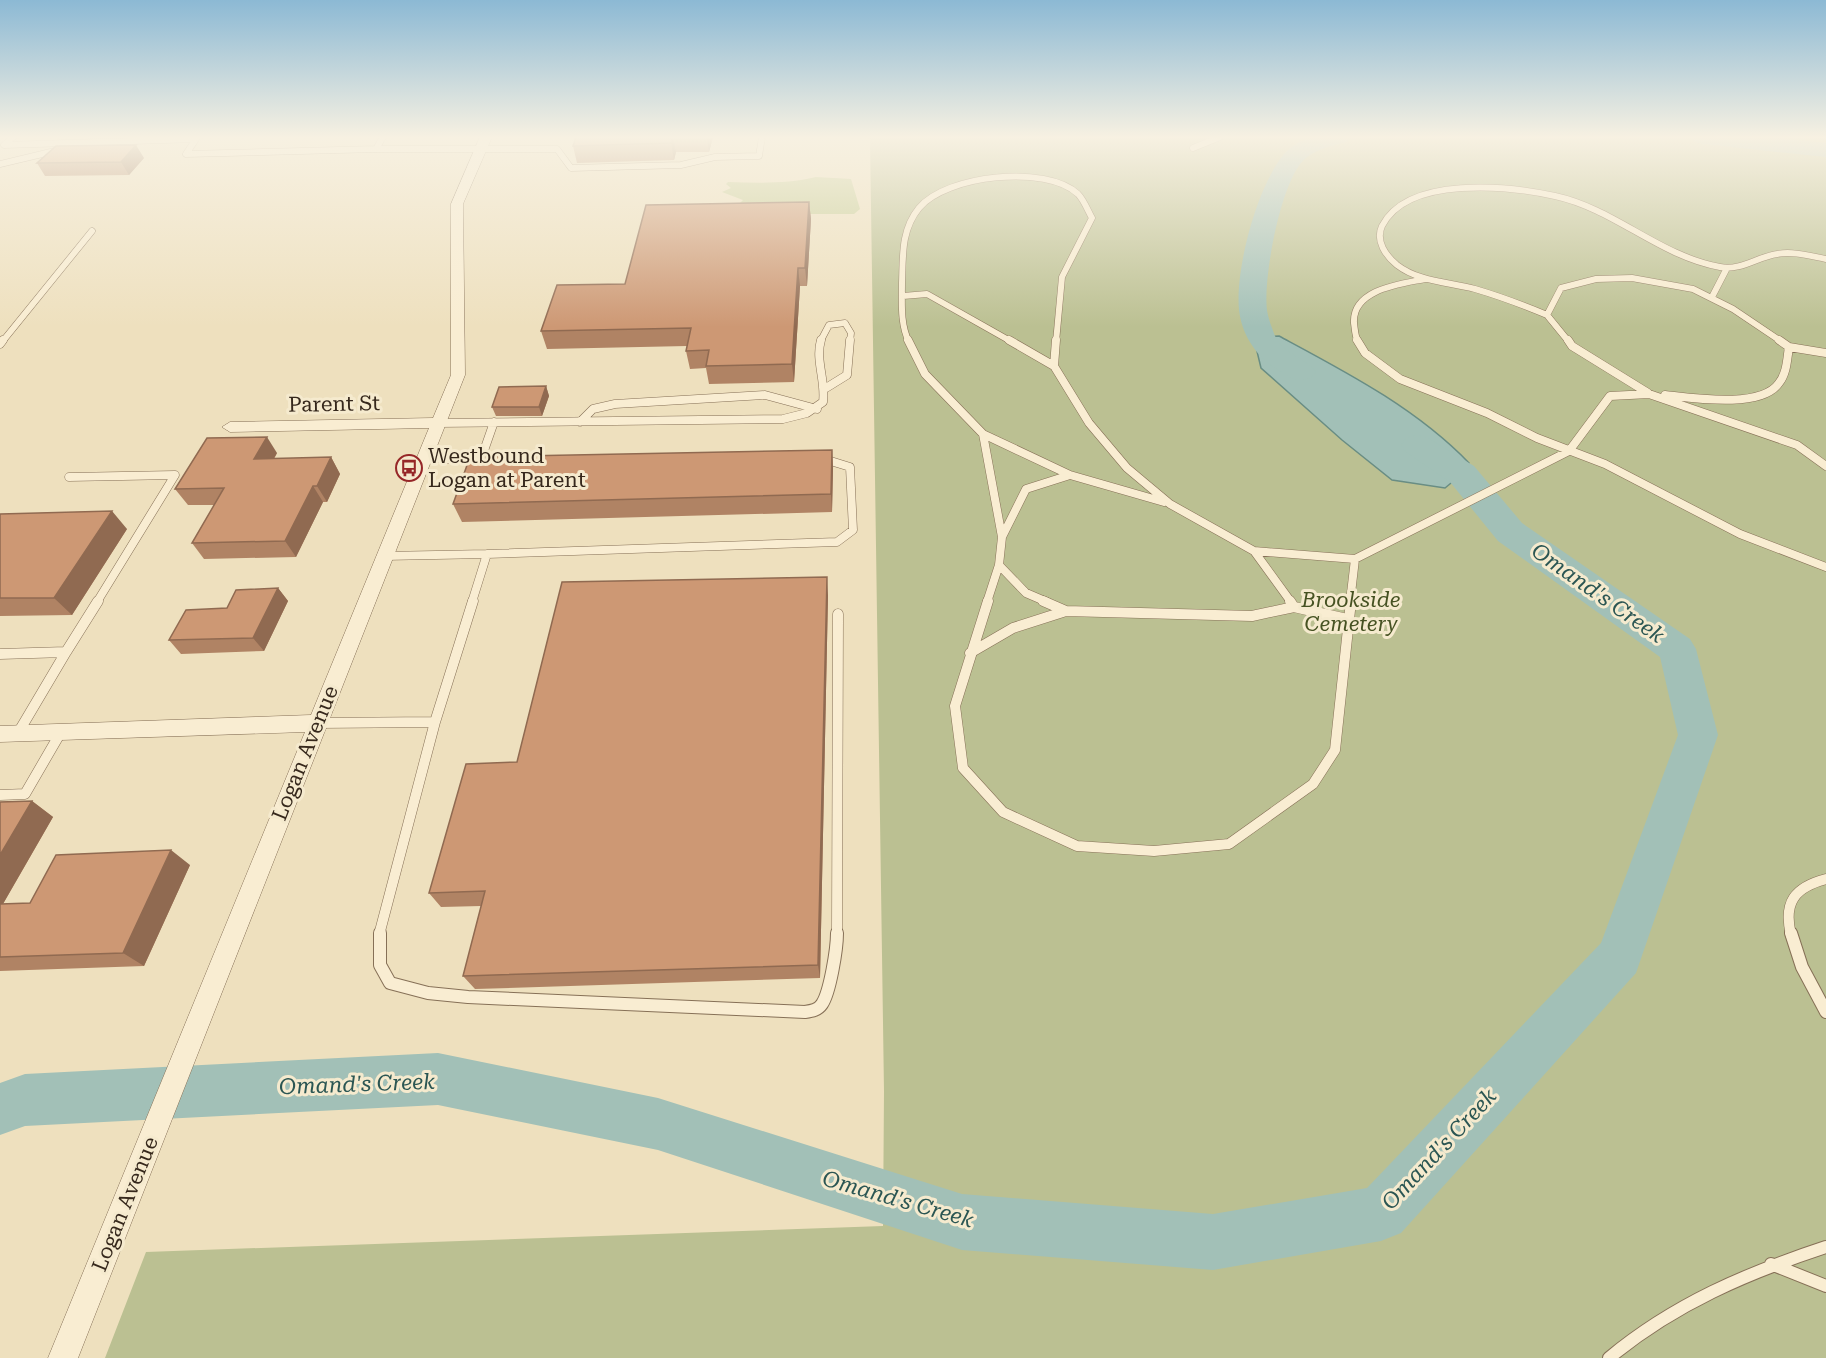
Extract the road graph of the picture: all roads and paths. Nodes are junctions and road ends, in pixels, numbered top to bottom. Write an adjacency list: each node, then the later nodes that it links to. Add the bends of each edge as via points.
1 (459, 200): 22 (street, Logan Avenue, via 458,375)
2 (929, 200): 10 (lane, via 919,208 903,239)
3 (1082, 200): 16 (lane, via 1092,218 1062,277)
4 (1411, 200): 9 (lane, via 1396,210 1380,230 1379,242 1404,269)
5 (1569, 200): 8 (lane, via 1615,218 1678,255)
6 (92, 231): 13 (lane)
7 (1826, 259): 8 (lane, via 1781,253)
8 (1727, 268): 11 (lane)
9 (1425, 279): 12 (lane, via 1471,288); 25 (lane, via 1378,291 1360,304 1353,327 1364,352 1392,375)
10 (903, 296): 16 (lane, via 927,294); 24 (lane, via 907,338 925,374)
11 (1712, 297): 12 (lane, via 1647,279 1596,279 1561,288); 14 (lane)
12 (1547, 315): 18 (lane, via 1572,346)
13 (0, 344)
14 (1789, 347): 15 (lane); 18 (lane, via 1783,376 1768,392 1716,400)
15 (1826, 353)
16 (1054, 366): 33 (lane, via 1089,423 1127,468)
17 (826, 388): 17 (lane, via 818,345 829,325 845,323 851,333 847,375); 19 (lane)
18 (1649, 393): 25 (lane, via 1610,396); 30 (lane, via 1797,445)
19 (817, 409): 21 (lane, via 783,419); 21 (lane, via 765,395 615,404 592,409)
20 (494, 422): 21 (lane); 22 (lane); 28 (lane)
21 (580, 422)
22 (438, 423): 23 (street, Parent St); 26 (street, Logan Avenue)
23 (230, 427)
24 (983, 434): 31 (lane); 34 (lane)
25 (1569, 451): 38 (lane); 40 (lane, via 1634,478 1744,537)
26 (424, 457): 28 (lane); 37 (street, Logan Avenue)
27 (812, 458): 36 (lane, via 850,467 853,530 837,542)
28 (480, 462): 29 (lane)
29 (492, 462)
30 (1826, 466)
31 (1070, 475): 33 (lane); 34 (lane, via 1026,489)
32 (69, 477): 45 (lane, via 175,475)
33 (1170, 504): 35 (lane)
34 (1002, 537): 39 (lane)
35 (1254, 551): 38 (lane); 41 (lane)
36 (488, 554): 37 (lane); 48 (lane)
37 (384, 556): 49 (street, Logan Avenue)
38 (1355, 559): 44 (lane)
39 (999, 565): 42 (lane, via 1026,593); 46 (lane)
40 (1826, 567)
41 (1294, 607): 42 (lane, via 1252,616); 44 (lane)
42 (1066, 611): 46 (lane, via 1013,628)
43 (838, 614): 48 (lane, via 837,946 823,1003 816,1010 707,1009 477,997 416,992 390,983 380,965 378,939)
44 (1347, 619): 46 (lane, via 1335,750 1313,784 1229,844 1154,851 1077,846 1003,812 963,768 955,706)
45 (66, 652): 47 (lane); 51 (lane)
46 (970, 652)
47 (0, 654)
48 (435, 722): 49 (lane)
49 (315, 723): 50 (street); 58 (street, Logan Avenue, via 198,1026)
50 (61, 732): 51 (street); 52 (lane, via 25,794)
51 (9, 734)
52 (0, 795)
53 (1826, 879): 54 (lane, via 1803,886 1791,902 1788,922 1797,957)
54 (1826, 1012)
55 (1826, 1247): 56 (lane)
56 (1771, 1264): 57 (lane); 59 (lane, via 1684,1303)
57 (1826, 1286)
58 (63, 1358)
59 (1609, 1358)

